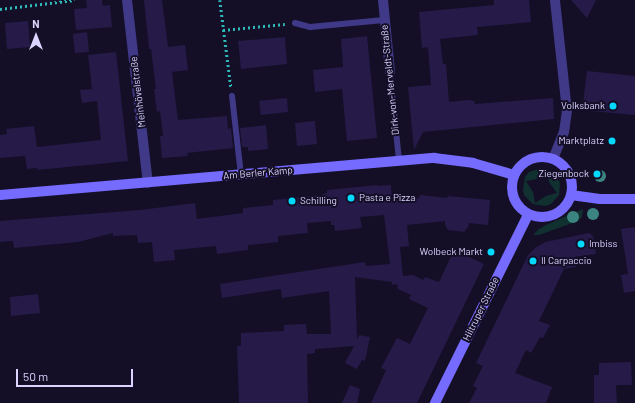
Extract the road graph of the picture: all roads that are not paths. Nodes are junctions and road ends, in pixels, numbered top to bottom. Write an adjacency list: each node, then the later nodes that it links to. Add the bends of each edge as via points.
1 (127, 0): 12 (street, Meinhövelstraße)
2 (383, 0): 4 (street, Dirk-von-Merveldt-Straße)
3 (555, 0): 8 (street, via 567,111 564,132)
4 (384, 20): 5 (lane, via 310,27); 6 (street, Dirk-von-Merveldt-Straße)
5 (295, 23)
6 (390, 72): 9 (lane, Dirk-von-Merveldt-Straße)
7 (232, 96): 10 (lane)
8 (553, 159): 11 (street, via 544,157 526,161); 14 (street, via 569,174 572,182)
9 (399, 160): 10 (street, Am Berler Kamp); 11 (street, Am Berler Kamp, via 453,159)
10 (241, 175): 12 (street, Am Berler Kamp)
11 (514, 175): 16 (street, via 511,192 520,210)
12 (148, 183): 13 (street, Am Berler Kamp)
13 (0, 195)
14 (571, 195): 15 (street, via 600,199); 16 (street, via 564,207 553,216 543,218)
15 (635, 199)
16 (528, 215): 17 (street, Hiltruper Straße)
17 (435, 403)

